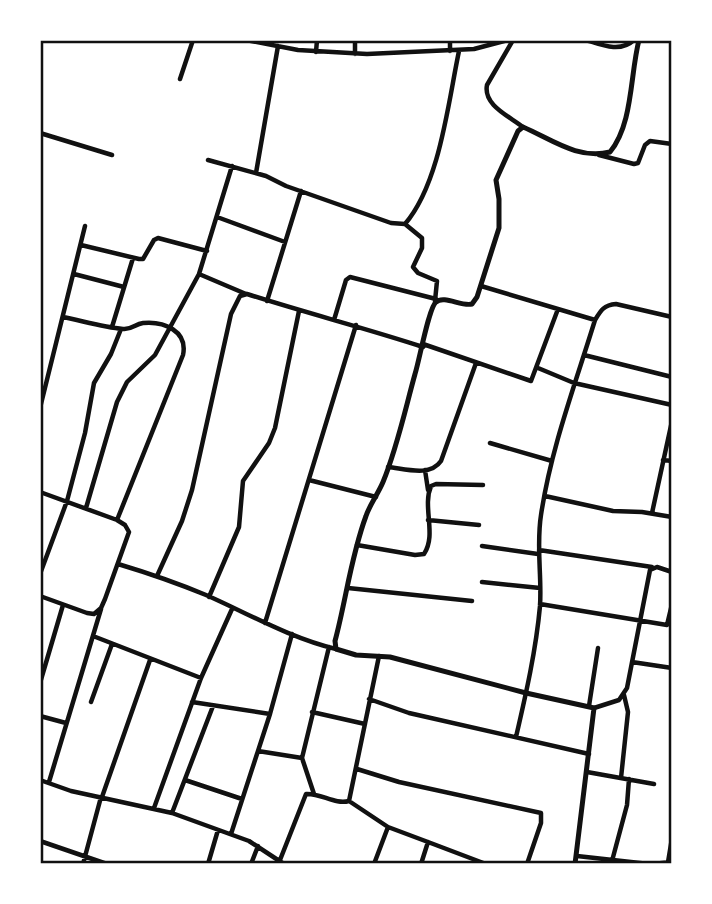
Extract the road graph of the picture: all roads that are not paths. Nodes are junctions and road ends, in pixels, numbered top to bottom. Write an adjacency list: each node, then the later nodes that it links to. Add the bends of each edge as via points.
1 (193, 40): 14 (street)
2 (246, 40): 9 (street)
3 (317, 40): 12 (street)
4 (355, 40): 13 (street)
5 (450, 40): 10 (street)
6 (510, 40): 11 (street); 15 (street, via 485,92 491,103)
7 (586, 40): 8 (street, via 618,48)
8 (637, 40): 19 (street, via 619,141 610,152)
9 (278, 46): 12 (street); 22 (street)
10 (450, 51): 11 (street); 13 (street)
11 (459, 51): 25 (street, via 435,162)
12 (316, 52): 13 (street)
13 (355, 54)
14 (180, 79)
15 (523, 127): 19 (street, via 566,148); 33 (street, via 496,180 499,228)
16 (40, 133): 18 (street)
17 (672, 144): 19 (street, via 650,141 634,164)
18 (112, 155)
19 (598, 155)
20 (208, 160): 21 (street)
21 (232, 166): 22 (street); 24 (street)
22 (257, 173): 23 (street)
23 (301, 191): 25 (street); 27 (street)
24 (217, 217): 27 (street); 29 (street)
25 (405, 225): 37 (street, via 422,238 414,267 437,281)
26 (85, 226): 28 (street)
27 (285, 242): 36 (street)
28 (81, 245): 30 (street); 31 (street)
29 (207, 251): 30 (street, via 158,238 143,259); 32 (street)
30 (133, 258): 34 (street)
31 (74, 274): 34 (street); 40 (street)
32 (199, 274): 35 (street); 46 (street)
33 (481, 286): 37 (street, via 472,304); 38 (street)
34 (124, 288): 45 (street)
35 (247, 294): 36 (street); 83 (street, via 235,303 192,490)
36 (267, 301): 39 (street)
37 (435, 301): 42 (street, via 350,277); 48 (street)
38 (558, 309): 43 (street); 51 (street)
39 (299, 311): 42 (street); 88 (street, via 275,428 243,481 239,527)
40 (63, 317): 45 (street); 55 (street)
41 (672, 317): 43 (street, via 615,303 601,309)
42 (334, 320): 44 (street)
43 (595, 320): 49 (street)
44 (356, 325): 48 (street); 63 (street)
45 (112, 327): 47 (street)
46 (170, 327): 47 (street, via 144,323); 70 (street, via 155,355 122,391); 73 (street, via 182,337 183,355)
47 (121, 329): 69 (street, via 94,383)
48 (423, 346): 50 (street); 61 (street)
49 (584, 355): 52 (street); 53 (street)
50 (476, 363): 51 (street, via 527,381); 62 (street, via 441,461)
51 (538, 368): 53 (street)
52 (672, 377)
53 (574, 383): 54 (street); 59 (street)
54 (672, 404)
55 (40, 408)
56 (672, 421): 58 (street)
57 (489, 443): 59 (street)
58 (663, 460): 60 (street); 71 (street)
59 (552, 461): 67 (street)
60 (672, 461)
61 (388, 467): 62 (street); 68 (street)
62 (425, 470): 65 (street)
63 (309, 480): 68 (street); 96 (street)
64 (483, 485): 65 (street, via 436,484)
65 (429, 491): 74 (street)
66 (40, 492): 69 (street)
67 (545, 496): 71 (street, via 613,511); 78 (street)
68 (376, 497): 76 (street)
69 (67, 501): 70 (street); 82 (street)
70 (86, 508): 73 (street)
71 (652, 513): 72 (street)
72 (672, 517)
73 (117, 520): 79 (street, via 129,532)
74 (428, 520): 75 (street); 76 (street, via 428,549 420,555)
75 (479, 525)
76 (357, 545): 85 (street)
77 (482, 546): 78 (street)
78 (538, 552): 80 (street); 86 (street)
79 (118, 564): 83 (street); 93 (street)
80 (652, 567): 81 (street); 95 (street)
81 (672, 572)
82 (40, 574)
83 (157, 576): 88 (street)
84 (482, 582): 86 (street)
85 (348, 588): 89 (street); 102 (street)
86 (540, 588): 90 (street)
87 (40, 596): 92 (street)
88 (209, 597): 94 (street)
89 (472, 601)
90 (540, 604): 95 (street); 109 (street)
91 (672, 604): 95 (street, via 667,625)
92 (63, 605): 93 (street, via 94,614); 108 (street)
93 (101, 608): 98 (street)
94 (232, 609): 96 (street); 107 (street)
95 (640, 622): 105 (street)
96 (265, 623): 97 (street)
97 (292, 634): 100 (street); 117 (street)
98 (93, 636): 99 (street); 119 (street)
99 (112, 644): 104 (street); 112 (street)
100 (329, 647): 102 (street); 116 (street)
101 (598, 648): 115 (street)
102 (336, 649): 103 (street)
103 (379, 656): 109 (street); 111 (street)
104 (150, 660): 107 (street); 134 (street)
105 (632, 662): 106 (street); 110 (street)
106 (672, 668)
107 (201, 678): 113 (street)
108 (40, 683)
109 (526, 693): 115 (street); 121 (street)
110 (624, 695): 115 (street); 127 (street, via 628,712)
111 (369, 699): 120 (street); 121 (street, via 409,713)
112 (91, 702)
113 (192, 702): 114 (street); 137 (street)
114 (213, 705): 117 (street); 130 (street)
115 (592, 707): 123 (street)
116 (312, 712): 120 (street); 124 (street)
117 (270, 714): 122 (street)
118 (40, 716): 119 (street)
119 (66, 723): 131 (street)
120 (365, 724): 125 (street)
121 (516, 737): 123 (street)
122 (258, 751): 124 (street); 135 (street)
123 (589, 754): 126 (street)
124 (302, 758): 133 (street)
125 (357, 769): 136 (street); 158 (street, via 541,813)
126 (587, 772): 127 (street); 147 (street)
127 (621, 778): 128 (street)
128 (629, 779): 132 (street); 148 (street)
129 (40, 780): 131 (street)
130 (185, 780): 135 (street); 138 (street)
131 (49, 782): 134 (street)
132 (654, 784)
133 (314, 794): 136 (street); 149 (street, via 303,798)
134 (102, 797): 137 (street); 146 (street)
135 (242, 799): 141 (street)
136 (349, 801): 139 (street)
137 (153, 808): 138 (street)
138 (172, 813): 140 (street)
139 (388, 827): 144 (street); 155 (street)
140 (218, 830): 141 (street); 153 (street)
141 (231, 834): 145 (street)
142 (672, 838): 150 (street)
143 (40, 841): 146 (street)
144 (428, 842): 156 (street); 157 (street)
145 (258, 846): 149 (street); 154 (street)
146 (85, 856): 151 (street); 152 (street)
147 (577, 856): 148 (street); 159 (street)
148 (612, 861): 160 (street)
149 (282, 862)
150 (670, 862): 160 (street)
151 (83, 864)
152 (107, 864)
153 (208, 864)
154 (251, 864)
155 (374, 864)
156 (421, 864)
157 (486, 864)
158 (527, 864)
159 (575, 864)
160 (651, 864)

